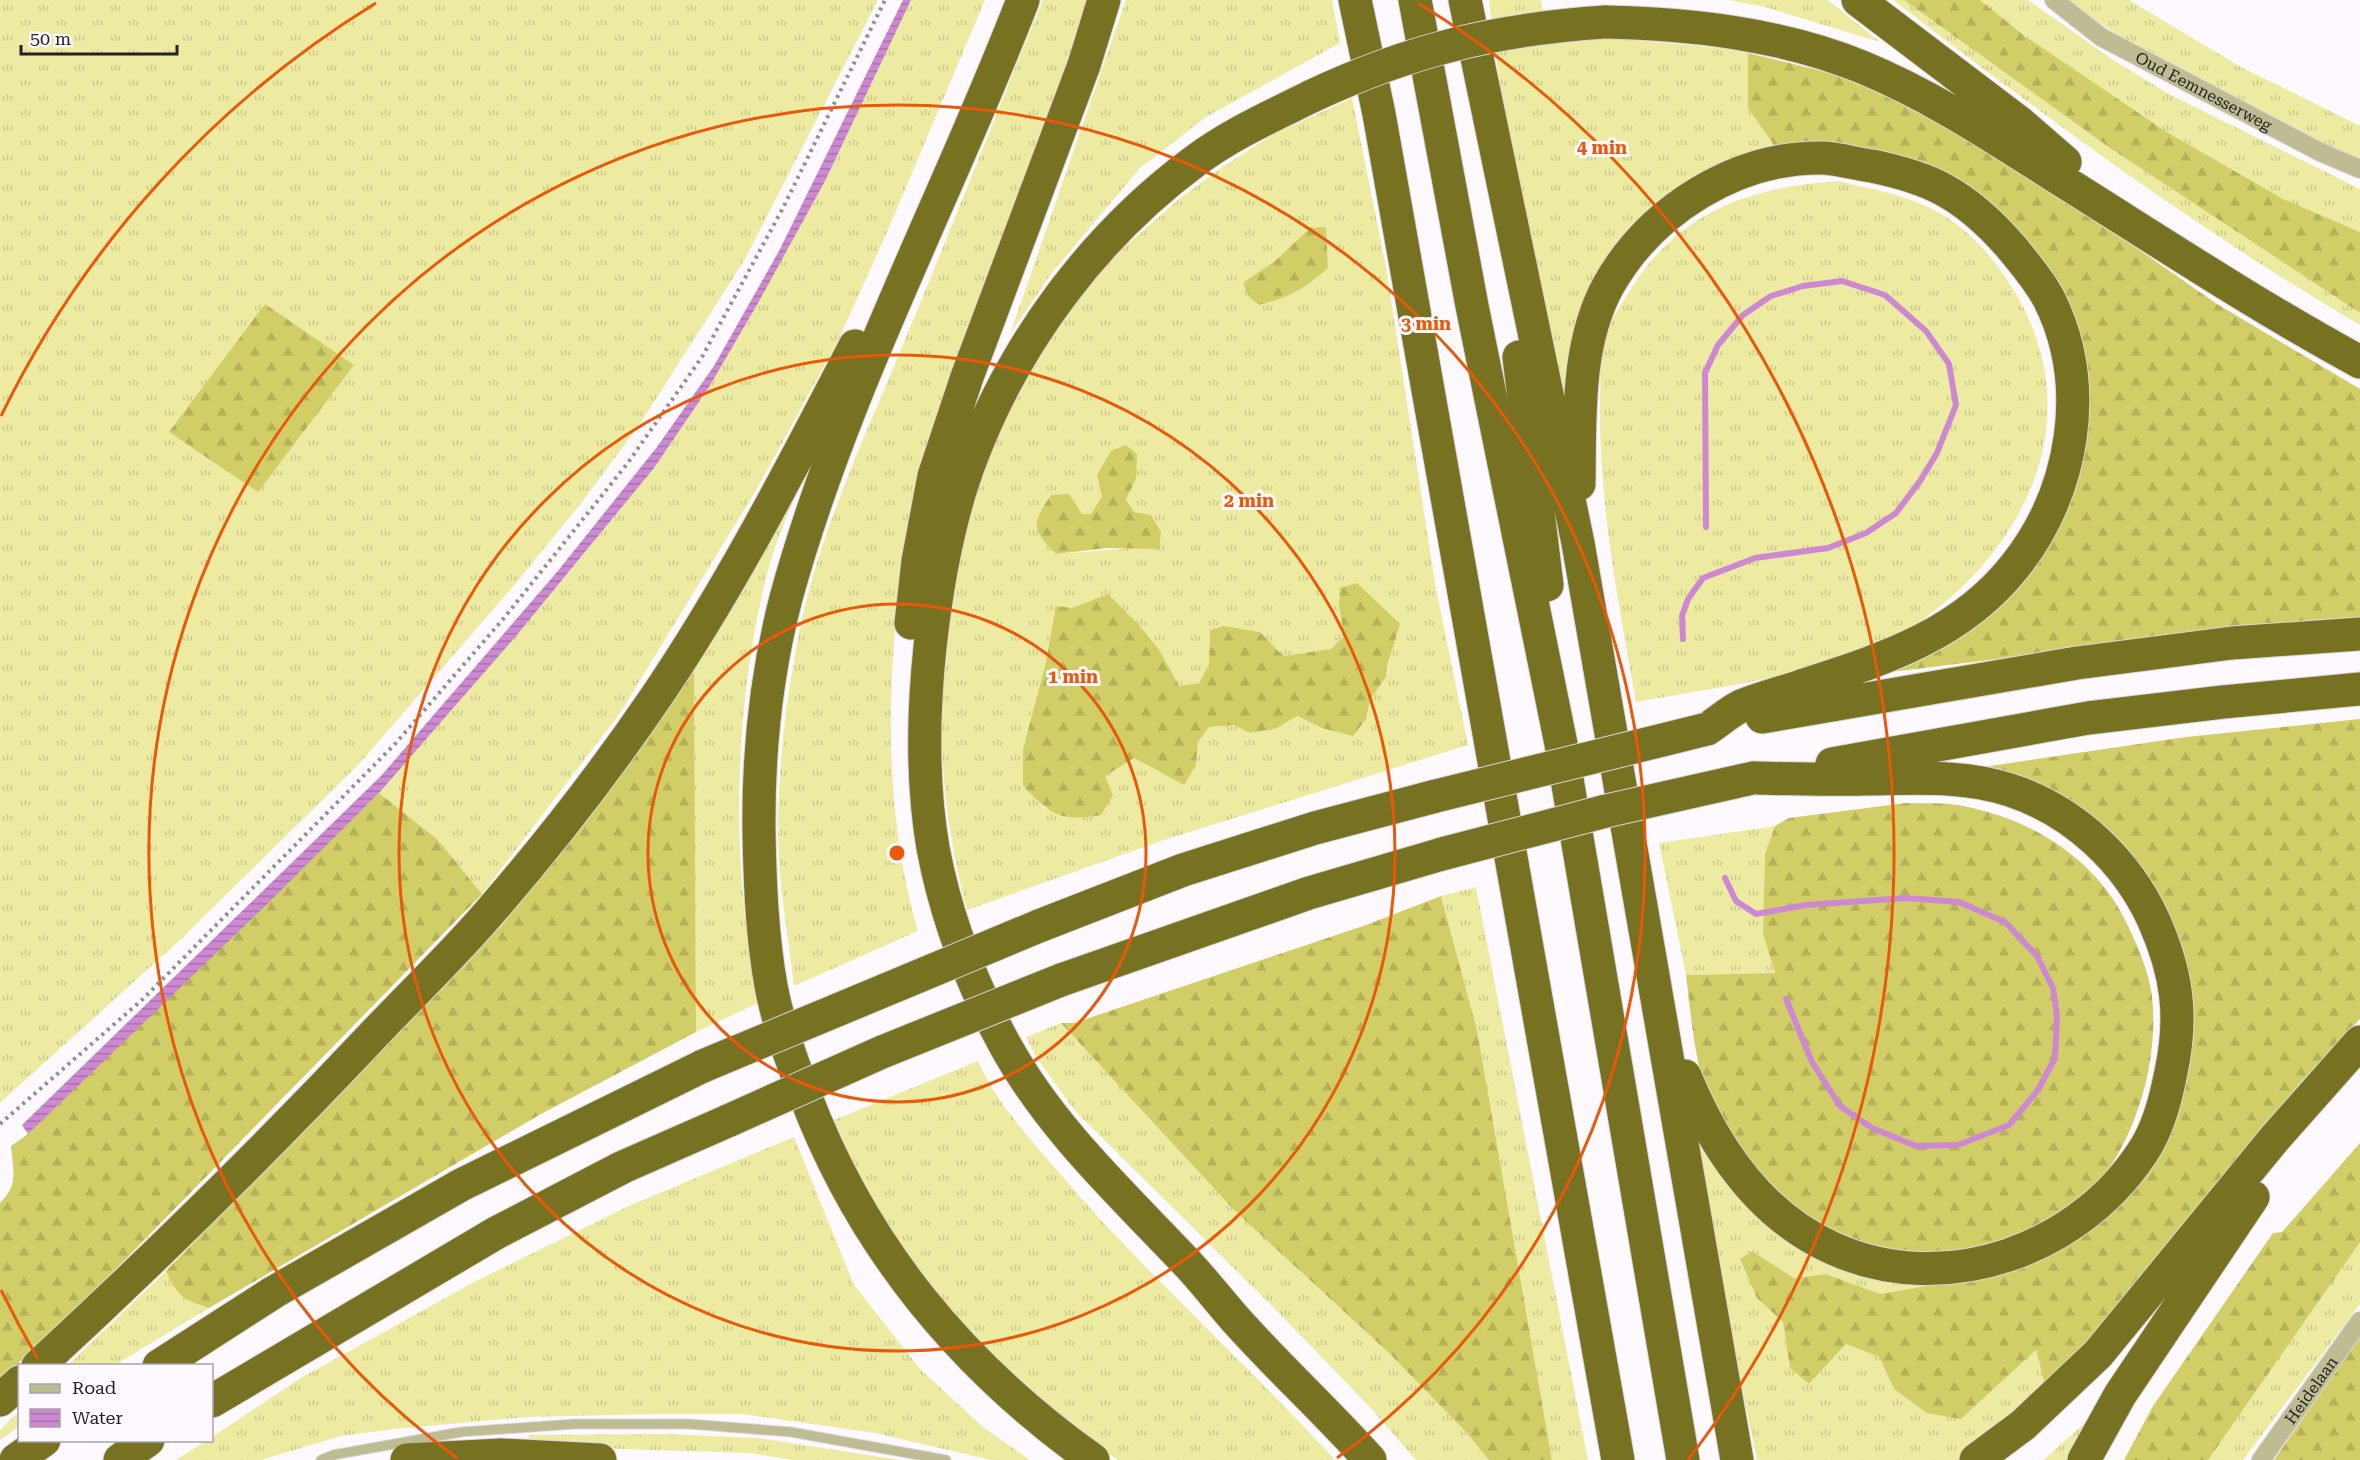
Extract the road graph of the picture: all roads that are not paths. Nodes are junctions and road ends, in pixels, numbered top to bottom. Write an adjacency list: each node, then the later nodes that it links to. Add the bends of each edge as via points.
1 (1023, 0): 10 (highway)
2 (1104, 0): 23 (highway, via 1084,65 970,366 934,476 918,561 909,640 906,709 911,773 920,839 945,936 963,990 999,1059 1034,1112 1137,1231)
3 (1355, 0): 39 (highway, via 1379,114)
4 (1415, 0): 17 (highway)
5 (1465, 0): 8 (highway)
6 (1858, 0): 11 (highway, via 2020,123)
7 (2054, 0): 9 (street, Oud Eemnesserweg, via 2102,37 2320,152)
8 (1480, 73): 13 (highway); 17 (highway, via 1543,538)
9 (2360, 169)
10 (932, 215): 24 (highway, via 860,336 748,549 656,697 604,769 495,907 373,1036 270,1144); 37 (highway, via 851,404 786,599 771,667 761,742 759,871 764,934 772,989 792,1062 825,1148 859,1212 895,1266 953,1338 996,1382)
11 (2150, 236): 12 (highway, via 2279,318); 23 (highway, bridge, via 1972,122 1860,67 1788,43 1737,33 1669,24 1605,22 1517,30 1460,42 1360,74 1312,96 1243,130 1196,160 1087,263 1037,330 998,399 967,469 954,513 935,601 927,679 924,754 933,847 950,917 974,983 1036,1097)
12 (2360, 362)
13 (1578, 543): 16 (highway, via 1581,387 1590,335 1607,288 1633,250 1663,218 1693,196 1737,173 1784,161 1825,158 1892,170 1944,190 1992,225 2048,298 2070,363 2070,434 2060,486 2040,528 2015,567 1981,601 1920,643); 19 (highway)
14 (2360, 634): 16 (highway, via 2232,643)
15 (2360, 689): 18 (highway, via 2088,718)
16 (1743, 713): 25 (highway, bridge, via 1707,729 1316,828 1183,870 1039,926 703,1066 461,1185 274,1292)
17 (1561, 744): 40 (highway)
18 (1753, 778): 19 (highway, via 1969,780 2012,791 2060,814 2093,839 2122,866 2144,900 2174,974 2179,1022 2165,1102 2148,1143 2120,1184 2084,1216 2046,1241 2002,1258 1961,1268 1914,1268 1870,1261 1832,1248 1799,1229 1760,1196 1731,1165 1702,1119); 28 (highway, bridge, via 1606,811 1298,897 1061,980 882,1052 623,1167 496,1233)
19 (1662, 1022): 41 (highway)
20 (2360, 1042): 42 (highway, via 2275,1138 2098,1354 2023,1425)
21 (2360, 1061): 43 (highway, via 2249,1202 2120,1395)
22 (2360, 1321): 44 (street, Heidelaan)
23 (1238, 1322): 38 (highway)
24 (39, 1364)
25 (161, 1364)
26 (18, 1384): 27 (highway)
27 (0, 1400)
28 (213, 1400)
29 (41, 1442): 31 (highway)
30 (145, 1442): 32 (highway)
31 (16, 1460)
32 (120, 1460)
33 (321, 1460): 36 (lane, via 461,1432 574,1424 689,1424 791,1432)
34 (407, 1460): 35 (highway, via 501,1455)
35 (600, 1460)
36 (946, 1460)
37 (1093, 1460)
38 (1370, 1460)
39 (1618, 1460)
40 (1683, 1460)
41 (1737, 1460)
42 (1976, 1460)
43 (2084, 1460)
44 (2261, 1460)

